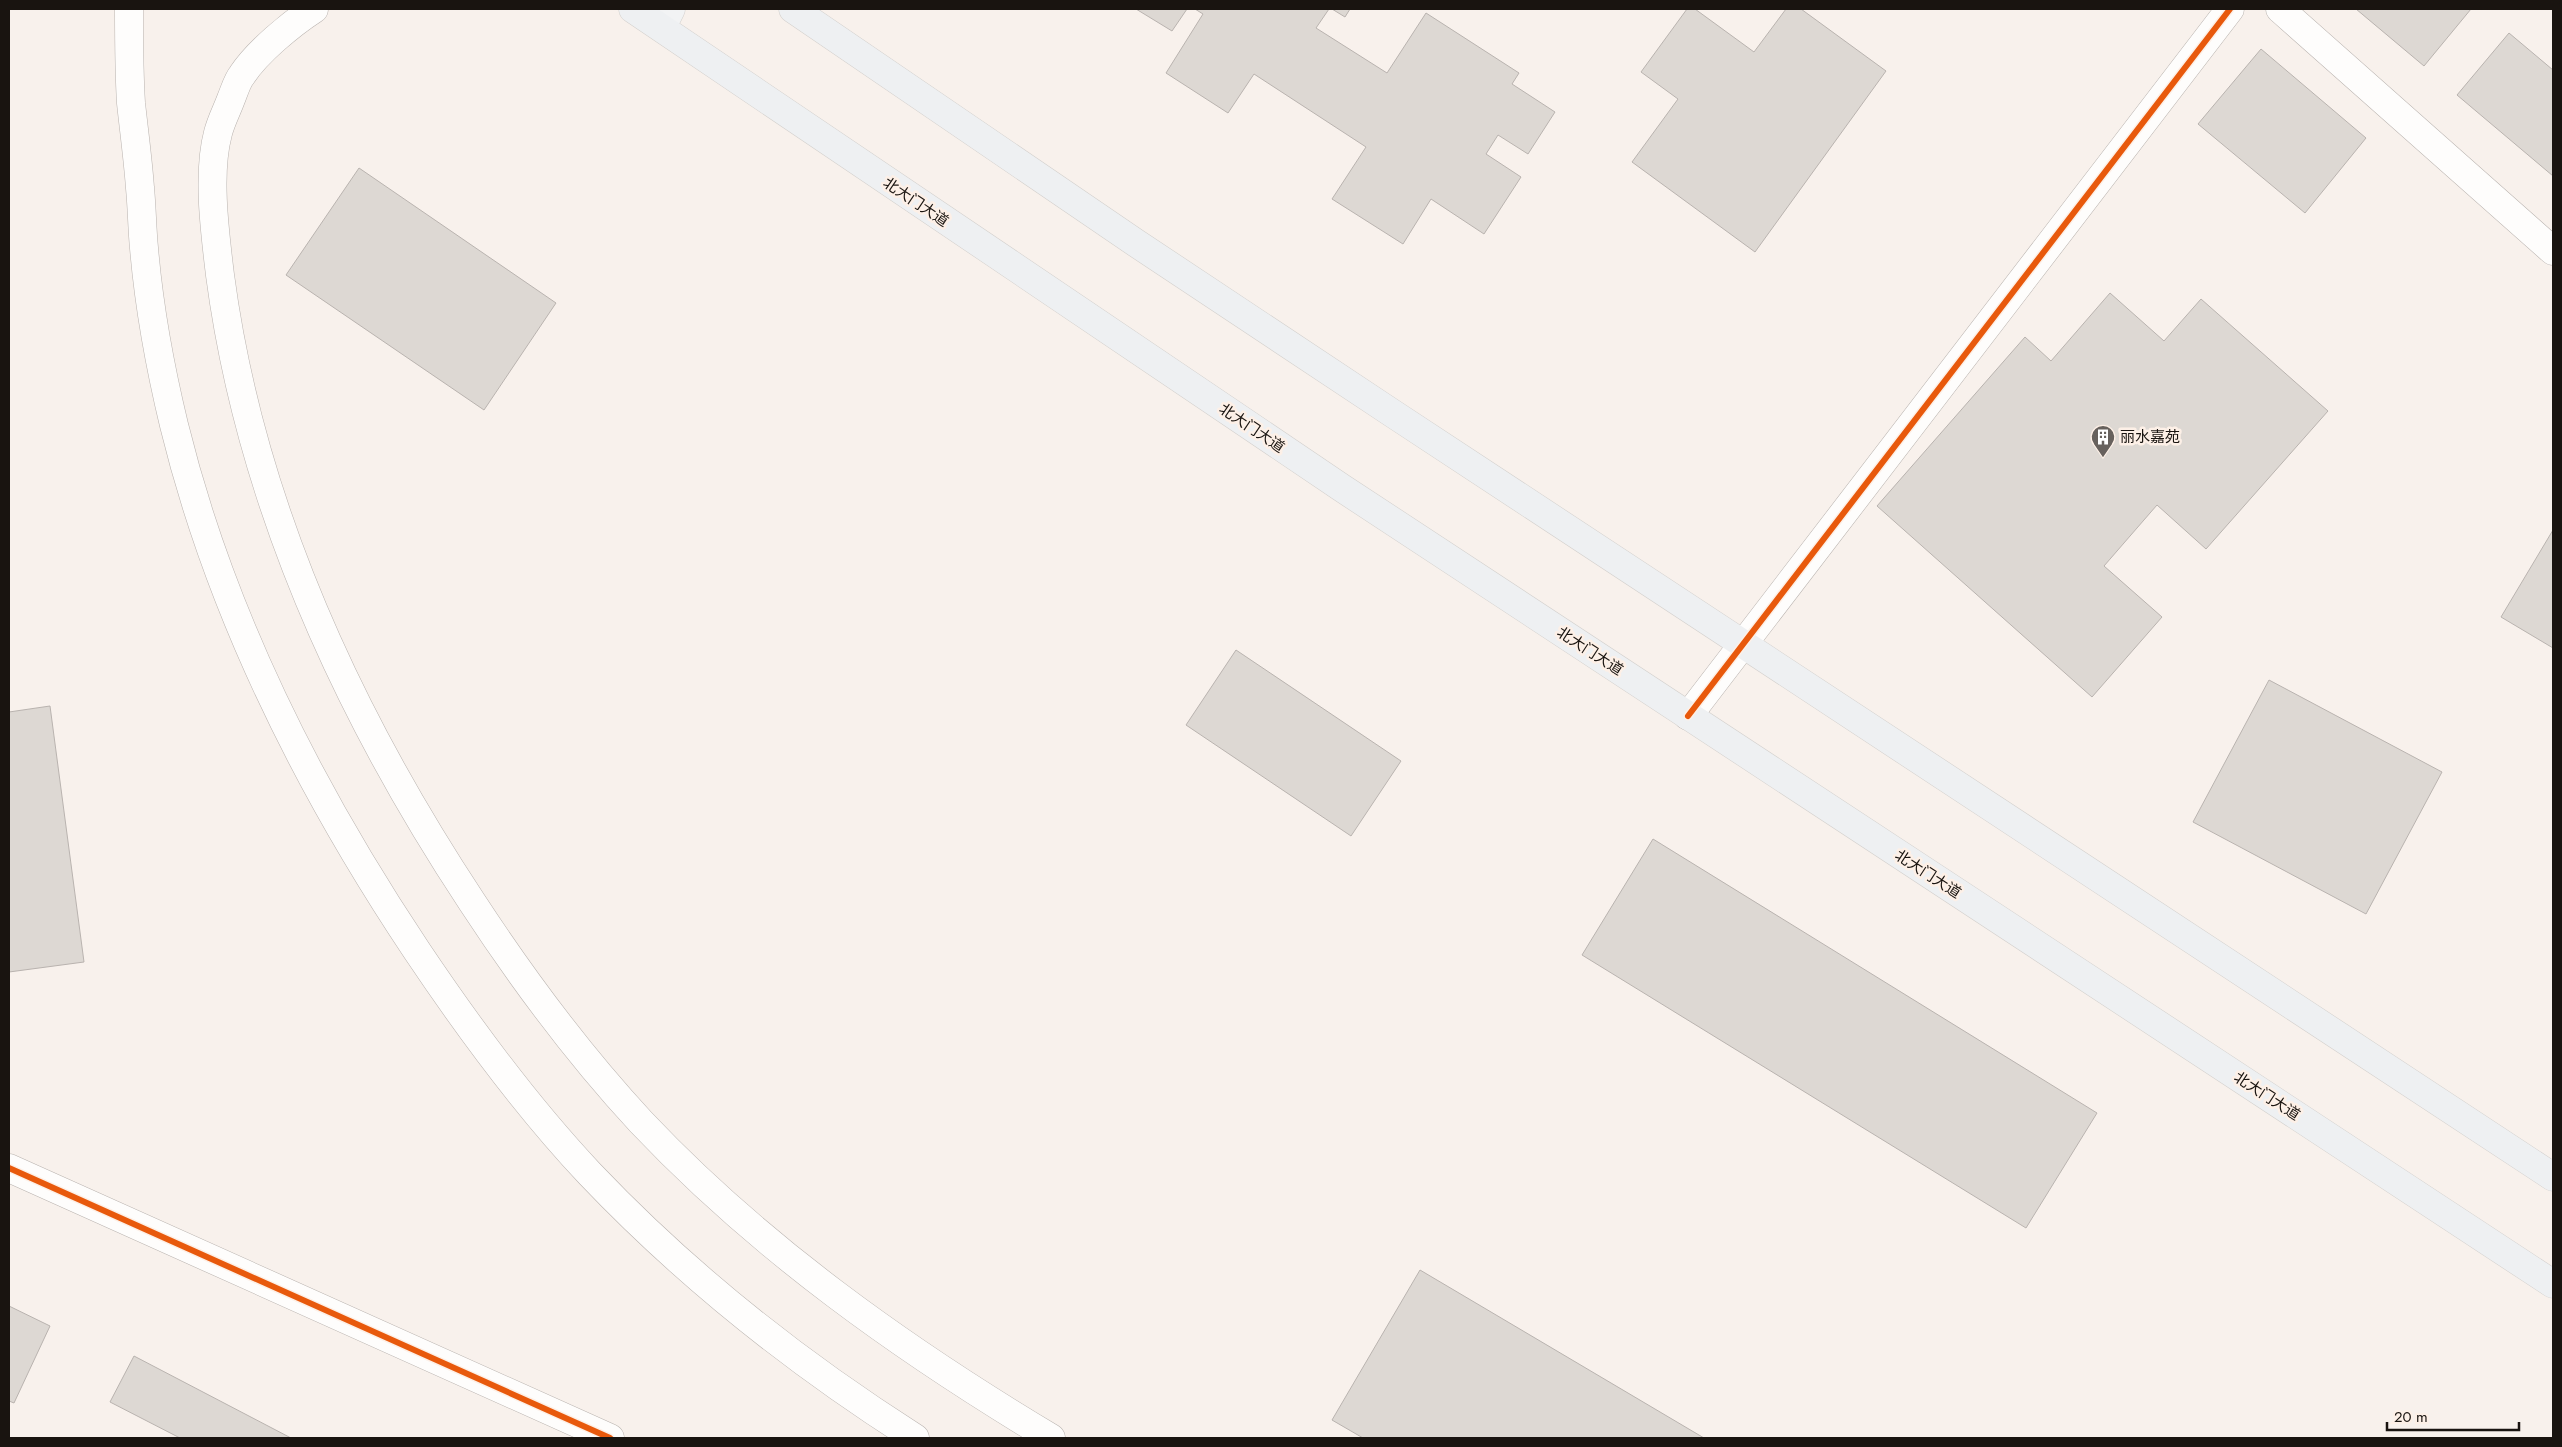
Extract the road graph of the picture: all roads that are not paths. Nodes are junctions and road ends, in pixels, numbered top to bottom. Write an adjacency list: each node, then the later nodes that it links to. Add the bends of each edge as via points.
1 (129, 9): 15 (main road, via 131,100 144,248 151,308 174,426 237,615 294,740 359,860 468,1026 519,1092 592,1175 690,1270 761,1328)
2 (314, 9): 16 (main road, via 287,27 241,75 218,134 213,186 216,242 233,353 274,508 318,622 394,774 446,862 542,1004 650,1131 719,1198 792,1260 928,1360)
3 (633, 9): 7 (highway, 北大门大道)
4 (793, 9): 9 (highway, via 1128,237)
5 (2230, 9): 9 (main road)
6 (2280, 9): 8 (main road)
7 (666, 18): 10 (highway, 北大门大道, via 1079,312)
8 (2553, 251)
9 (1742, 644): 10 (main road); 12 (highway)
10 (1688, 716): 13 (highway, 北大门大道)
11 (9, 1168): 14 (main road)
12 (2553, 1177)
13 (2553, 1284)
14 (610, 1438)
15 (914, 1438)
16 (1052, 1438)

